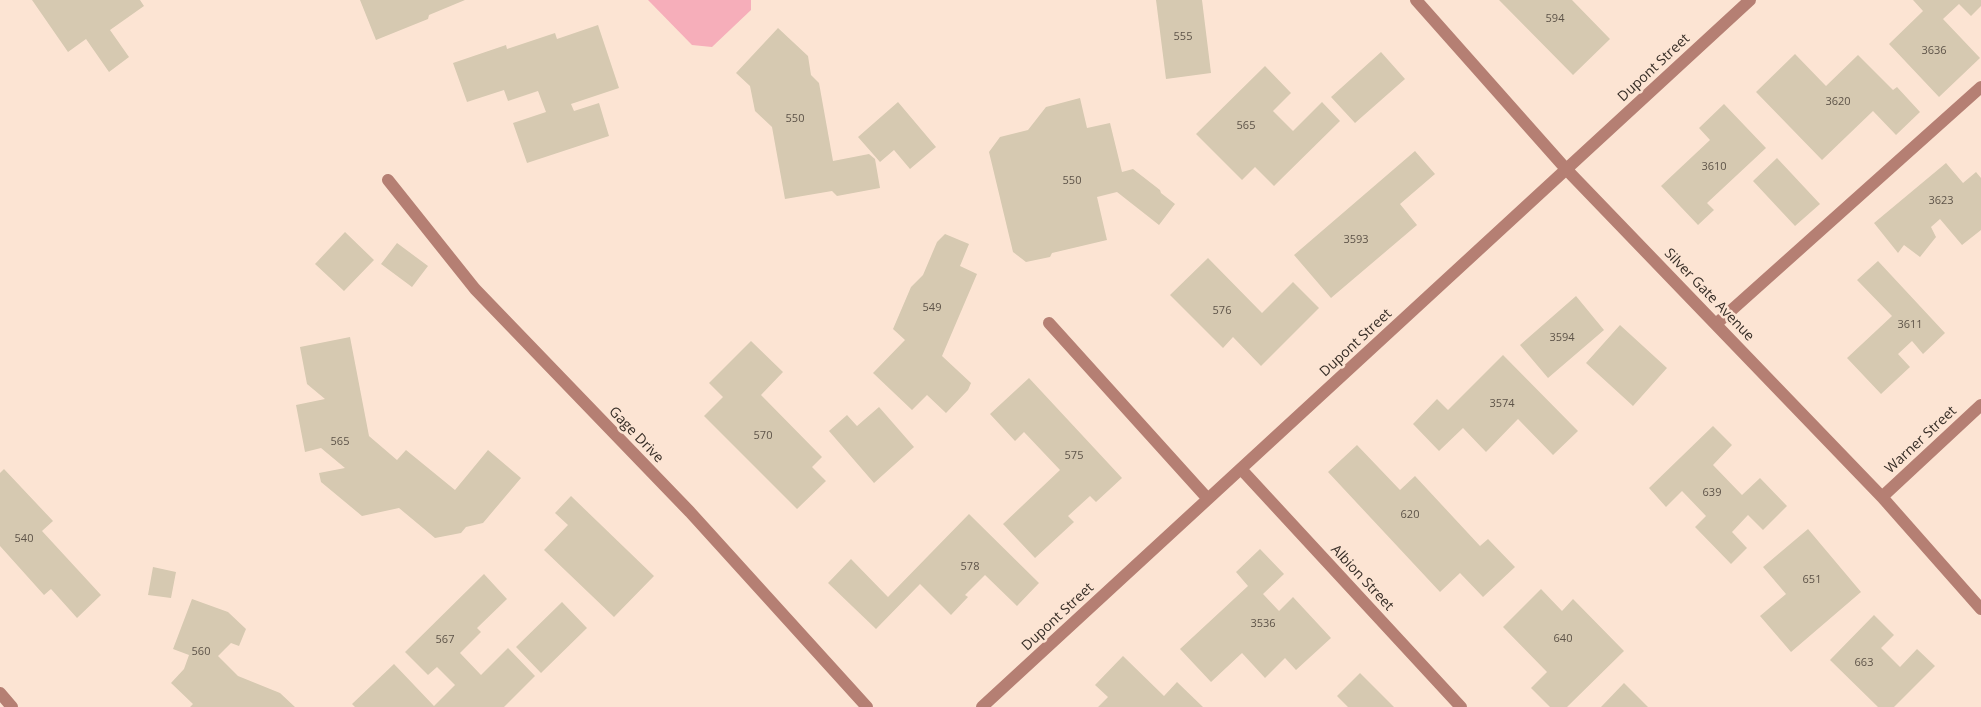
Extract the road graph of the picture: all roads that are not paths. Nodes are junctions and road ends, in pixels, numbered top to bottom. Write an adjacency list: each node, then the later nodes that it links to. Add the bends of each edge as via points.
1 (1416, 0): 4 (street, Silver Gate Avenue)
2 (1750, 0): 4 (street, Dupont Street)
3 (1981, 86): 7 (street)
4 (1566, 169): 7 (street, Silver Gate Avenue); 9 (street, Dupont Street)
5 (388, 180): 15 (street, Gage Drive, via 475,288 690,512)
6 (1049, 323): 11 (street)
7 (1716, 324): 10 (street, Silver Gate Avenue)
8 (1981, 405): 10 (street, Warner Street)
9 (1241, 469): 11 (street, Dupont Street); 17 (street, Albion Street)
10 (1882, 497): 12 (street, Silver Gate Avenue)
11 (1208, 499): 16 (street, Dupont Street)
12 (1981, 609)
13 (0, 693): 14 (street)
14 (12, 707)
15 (866, 707)
16 (982, 707)
17 (1461, 707)

